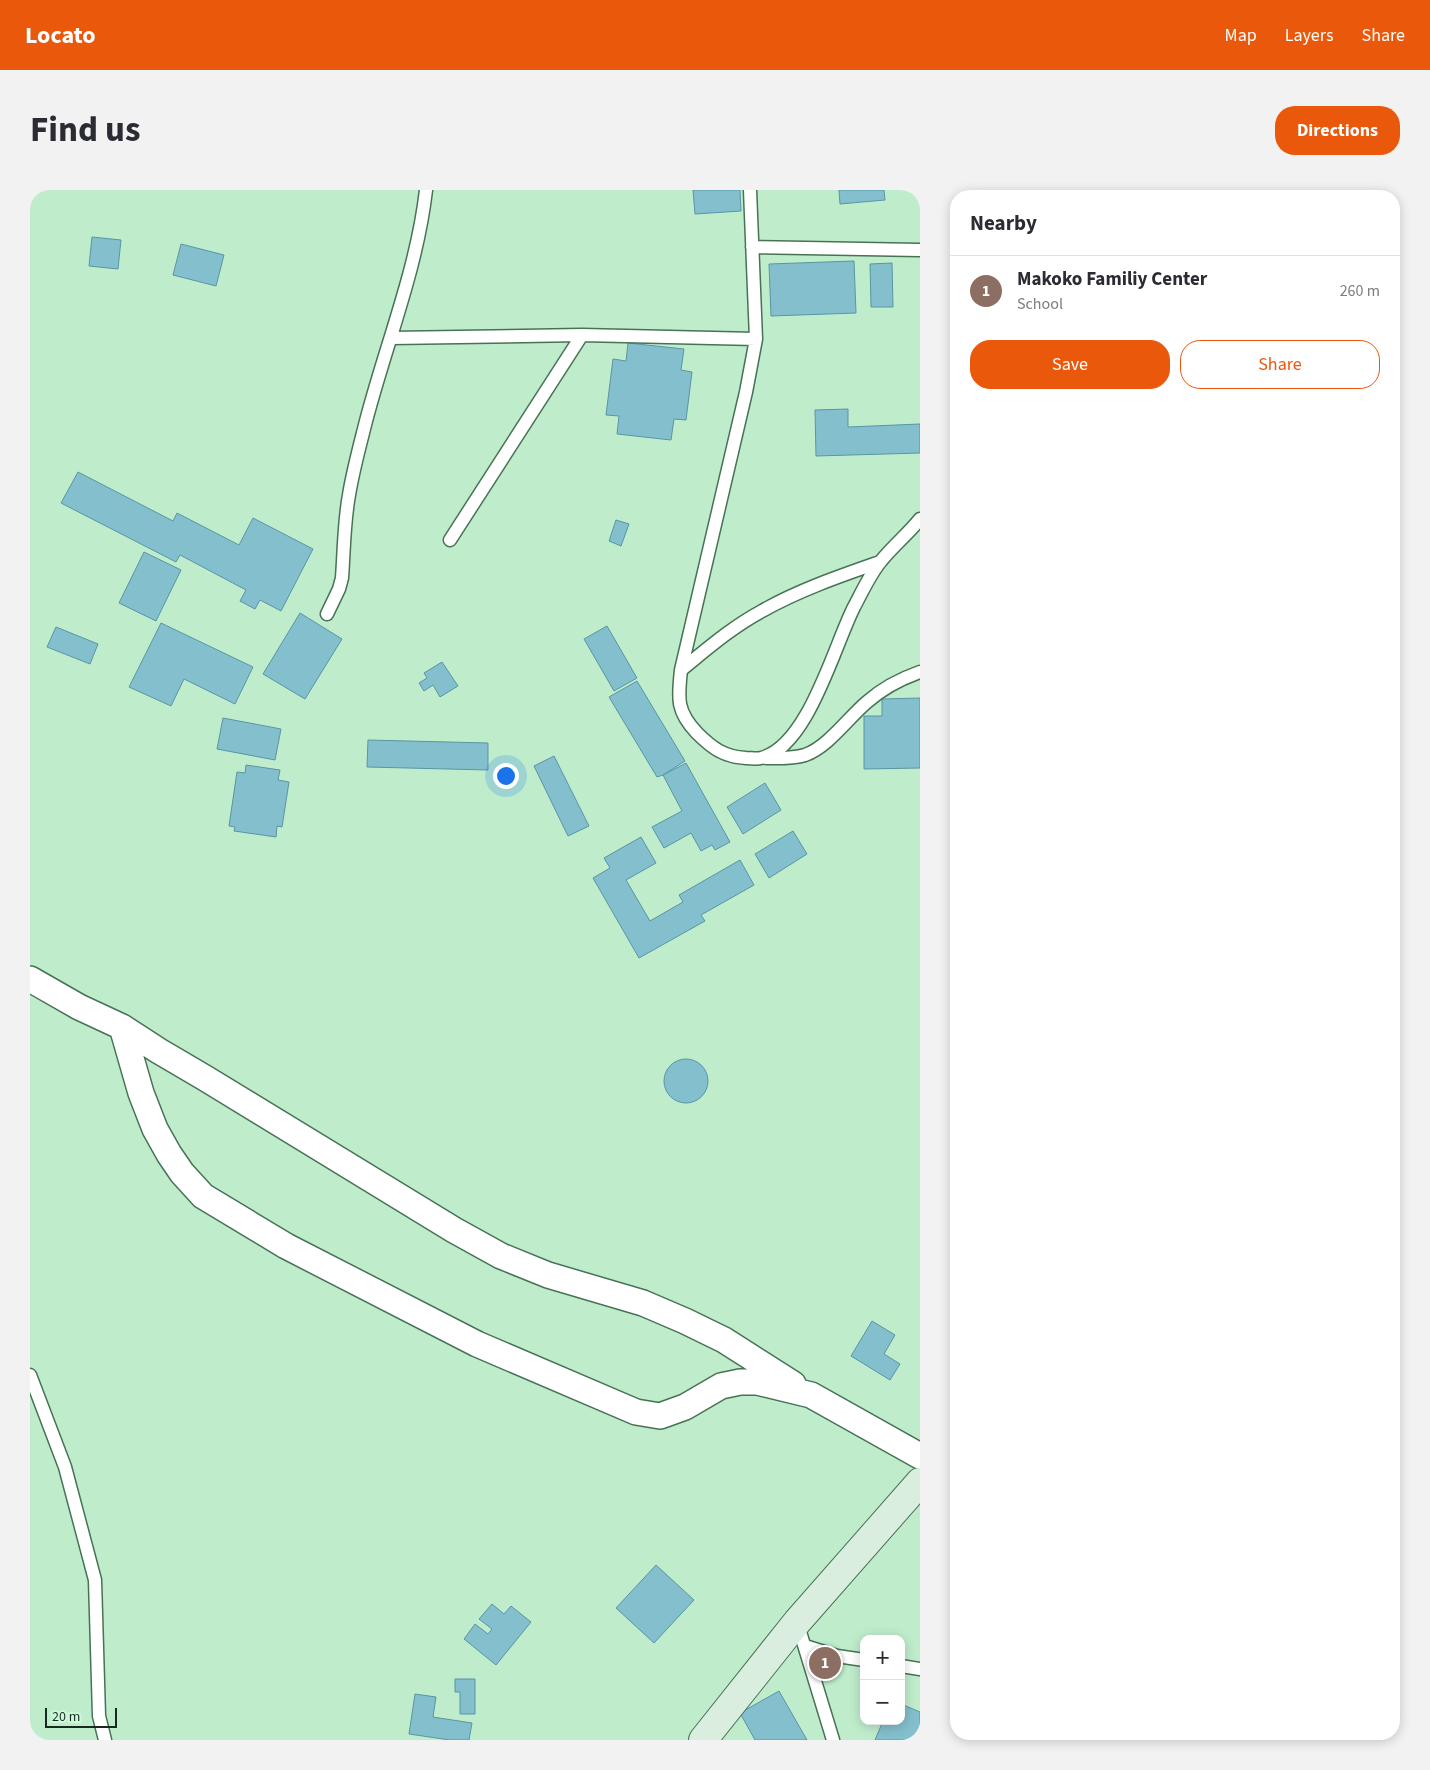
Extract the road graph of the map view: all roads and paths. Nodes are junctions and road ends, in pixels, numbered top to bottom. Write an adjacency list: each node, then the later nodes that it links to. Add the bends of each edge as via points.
1 (426, 190): 6 (lane, via 423,220)
2 (750, 190): 3 (lane)
3 (752, 247): 4 (lane); 7 (lane)
4 (920, 250)
5 (582, 335): 6 (lane); 7 (lane); 9 (lane)
6 (391, 338): 11 (lane, via 366,419 350,488 342,578)
7 (756, 339): 12 (lane)
8 (920, 519): 10 (lane)
9 (450, 540)
10 (880, 562): 12 (lane, via 825,582 762,611 735,627); 14 (lane, via 854,608 806,716 790,739 777,751)
11 (327, 614)
12 (681, 670): 14 (lane, via 678,696 680,708 690,726 712,748 737,757)
13 (920, 672): 14 (lane, via 893,682 824,743 806,754 790,758)
14 (761, 758)
15 (30, 979): 16 (street)
16 (122, 1027): 18 (street, via 500,1256 548,1275 643,1303 685,1321 724,1340); 18 (street, via 148,1111 182,1173 202,1196 286,1246 477,1344 636,1412 660,1416 721,1386 740,1382 757,1382)
17 (30, 1375): 25 (lane, via 65,1467 95,1580 100,1716)
18 (811, 1395): 19 (street)
19 (920, 1456)
20 (920, 1482): 21 (street)
21 (801, 1634): 22 (lane, via 837,1656); 26 (street); 27 (lane)
22 (860, 1659)
23 (905, 1667): 24 (lane)
24 (920, 1669)
25 (105, 1740)
26 (703, 1740)
27 (833, 1740)

